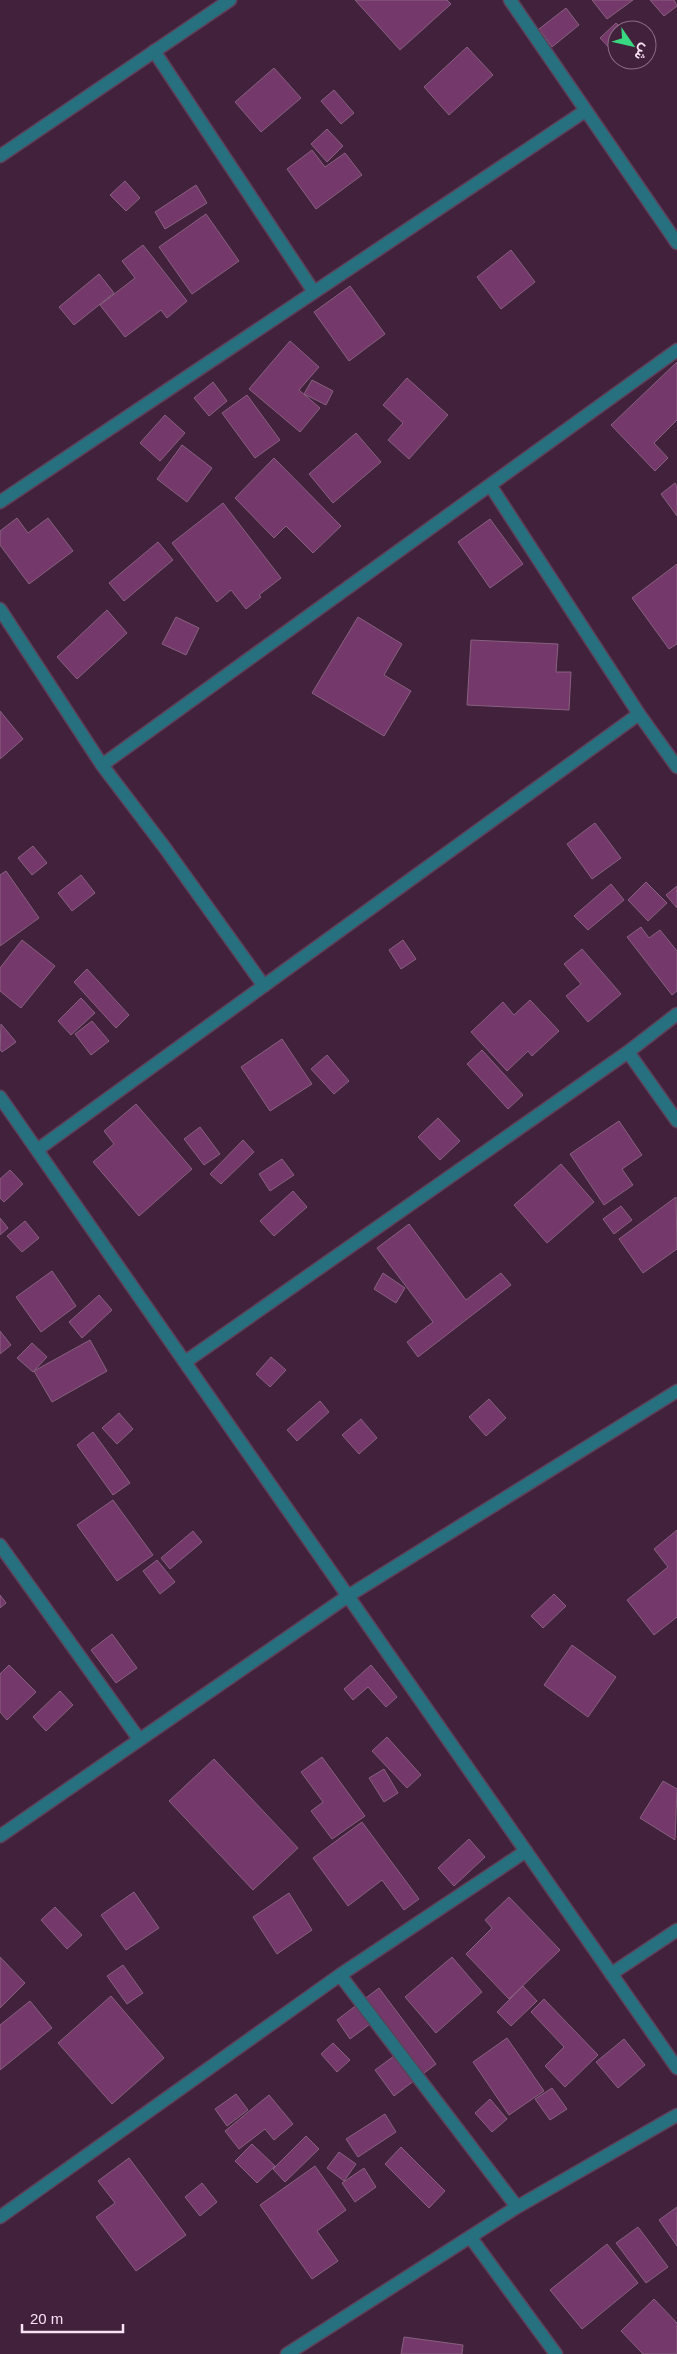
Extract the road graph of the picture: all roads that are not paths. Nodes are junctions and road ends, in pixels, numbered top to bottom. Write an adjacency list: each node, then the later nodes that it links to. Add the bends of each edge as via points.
1 (230, 0): 3 (street)
2 (510, 0): 4 (street)
3 (154, 51): 5 (street); 7 (street)
4 (585, 111): 6 (street); 7 (street)
5 (0, 156)
6 (677, 243)
7 (314, 292): 10 (street)
8 (677, 350): 9 (street)
9 (490, 485): 12 (street); 13 (street)
10 (0, 502)
11 (0, 609): 13 (street)
12 (639, 714): 14 (street); 15 (street)
13 (102, 765): 15 (street)
14 (677, 766)
15 (264, 986): 20 (street)
16 (677, 1014): 17 (street)
17 (628, 1052): 19 (street); 21 (street)
18 (0, 1097): 20 (street)
19 (677, 1121)
20 (37, 1150): 21 (street)
21 (185, 1362): 24 (street)
22 (677, 1391): 24 (street)
23 (0, 1545): 25 (street)
24 (348, 1596): 25 (street); 27 (street)
25 (139, 1739): 26 (street)
26 (0, 1836)
27 (526, 1851): 29 (street); 30 (street)
28 (677, 1930): 30 (street)
29 (340, 1974): 33 (street); 34 (street)
30 (611, 1974): 31 (street)
31 (677, 2068)
32 (677, 2114): 33 (street)
33 (517, 2207): 35 (street)
34 (0, 2217)
35 (471, 2238): 36 (street); 37 (street)
36 (287, 2354)
37 (556, 2354)

